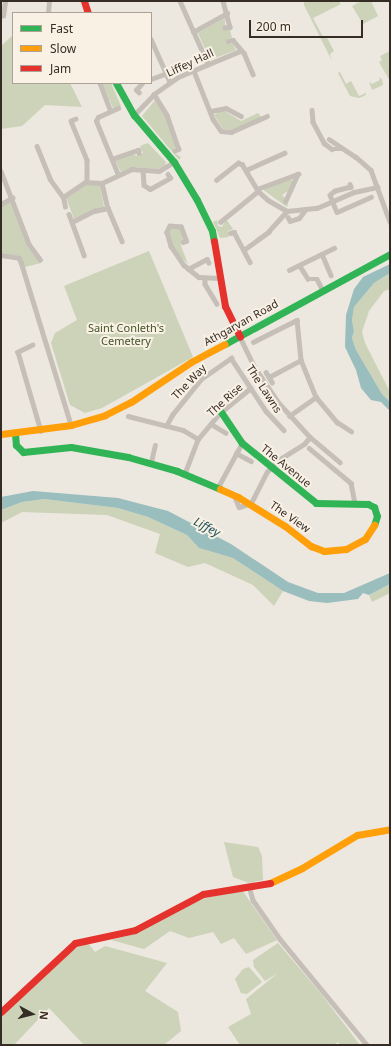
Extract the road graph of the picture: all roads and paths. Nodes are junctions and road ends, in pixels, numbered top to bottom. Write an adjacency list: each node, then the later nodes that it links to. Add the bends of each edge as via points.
1 (5, 1): 9 (street)
2 (49, 1): 6 (street)
3 (84, 1): 7 (street)
4 (180, 1): 11 (street)
5 (223, 1): 8 (street)
6 (48, 12)
7 (88, 12)
8 (227, 13): 10 (street, via 230,27); 11 (street)
9 (3, 16)
10 (225, 28)
11 (194, 32): 15 (street)
12 (152, 42): 17 (street)
13 (228, 42): 14 (street, via 233,40)
14 (240, 51): 15 (street, Liffey Hall); 18 (street, via 246,56)
15 (208, 64): 16 (street, Liffey Hall)
16 (194, 70): 20 (street, Liffey Hall); 28 (street)
17 (165, 74): 19 (street); 20 (street)
18 (253, 74)
19 (152, 79)
20 (170, 82): 25 (street, Liffey Hall)
21 (100, 84): 29 (street)
22 (117, 84): 30 (street)
23 (141, 84): 24 (street, via 136,90)
24 (139, 94)
25 (154, 94): 30 (street, Liffey Hall); 37 (street, via 167,115 179,149)
26 (118, 108): 29 (street)
27 (312, 110): 36 (street, via 313,122 324,144 332,149)
28 (211, 111): 31 (street, via 226,108); 32 (street, via 217,127 226,132)
29 (111, 112): 40 (street, via 98,117 96,121)
30 (134, 115): 41 (street)
31 (241, 116)
32 (267, 116)
33 (76, 119): 48 (street, via 71,121 87,160)
34 (329, 139): 36 (street)
35 (37, 146): 53 (street, via 50,179)
36 (344, 149): 51 (street, via 367,166 375,177)
37 (175, 151)
38 (139, 153): 40 (street, via 138,150)
39 (284, 153): 43 (street)
40 (112, 159): 45 (street)
41 (174, 162): 42 (street, via 160,171); 87 (street, via 212,231)
42 (143, 170): 45 (street, via 132,169); 46 (street, via 144,184 150,189 170,178)
43 (246, 170): 47 (street, via 242,164 238,164); 52 (street)
44 (1, 172): 56 (street)
45 (118, 175): 49 (street)
46 (168, 175)
47 (216, 180)
48 (87, 182): 49 (street); 53 (street)
49 (102, 183): 60 (street)
50 (350, 184): 57 (street, via 351,187 332,192)
51 (377, 187): 57 (street, via 354,192); 65 (street)
52 (257, 190): 54 (street, via 298,174); 62 (street, via 273,204); 67 (street)
53 (62, 197): 59 (street)
54 (286, 197)
55 (372, 197): 57 (street, via 365,197 339,212)
56 (12, 198): 58 (street); 72 (street)
57 (333, 202): 61 (street)
58 (1, 204)
59 (65, 207)
60 (108, 208): 66 (street, via 94,211); 69 (street)
61 (305, 210): 62 (street); 64 (street, via 299,218 290,221)
62 (287, 211): 74 (street, via 268,232)
63 (69, 214): 66 (street)
64 (288, 217)
65 (389, 219)
66 (72, 222): 78 (street)
67 (220, 222)
68 (230, 233): 74 (street, via 234,232)
69 (122, 241)
70 (34, 242): 72 (street)
71 (184, 242): 83 (street, via 186,241 181,227 170,226 167,232 171,246)
72 (29, 244): 79 (street)
73 (334, 248): 75 (street)
74 (245, 249): 80 (street)
75 (322, 254): 82 (street); 85 (street)
76 (390, 254): 88 (street, Athgarvan Road)
77 (1, 255): 104 (street, via 19,258)
78 (84, 255)
79 (40, 259)
80 (250, 262)
81 (209, 263): 83 (street, via 207,259)
82 (300, 266): 84 (street); 88 (street, via 310,280 317,279)
83 (188, 269): 86 (street)
84 (289, 270)
85 (329, 274)
86 (205, 278): 87 (street); 89 (street, via 205,284)
87 (219, 278): 90 (street, via 225,306)
88 (323, 291): 90 (street, Athgarvan Road)
89 (217, 304)
90 (240, 337): 102 (street, via 260,376); 104 (street, Athgarvan Road, via 191,362 131,402 105,415)
91 (253, 342): 94 (street, via 274,327 297,320)
92 (33, 345): 108 (street, via 18,352)
93 (231, 358): 98 (street, The Lawns); 105 (street, The Way, via 201,379)
94 (302, 360): 96 (street); 99 (street)
95 (266, 372): 96 (street)
96 (269, 377): 97 (street)
97 (272, 382)
98 (251, 388): 100 (street, The Rise); 107 (street, The Lawns)
99 (316, 397): 102 (street); 106 (street)
100 (221, 412): 103 (street, The Rise); 114 (street, The Avenue)
101 (128, 416): 105 (street, via 138,416)
102 (289, 416): 112 (street)
103 (211, 424): 109 (street, The Rise); 113 (street, The Rise)
104 (71, 425): 108 (street, Athgarvan Road)
105 (166, 426): 113 (street, via 183,430)
106 (349, 428)
107 (284, 430)
108 (41, 431): 111 (street, Athgarvan Road)
109 (226, 433)
110 (1, 434): 111 (street, Athgarvan Road)
111 (15, 434): 119 (street, The View, via 16,445 23,452 71,448)
112 (310, 436): 120 (street); 121 (street)
113 (198, 439): 122 (street, The Rise)
114 (242, 443): 117 (street); 121 (street, The Avenue)
115 (155, 445): 119 (street)
116 (309, 448): 124 (street, via 312,455 351,483)
117 (236, 453): 118 (street); 123 (street)
118 (251, 461)
119 (151, 462): 122 (street, The View)
120 (340, 462)
121 (270, 468): 124 (street, The Avenue, via 318,505); 125 (street)
122 (184, 474): 123 (street, The View)
123 (218, 487): 125 (street, The View)
124 (355, 504): 125 (street, The View, via 374,507 377,516 375,526 365,539 339,551 324,551 311,546)
125 (249, 505)
126 (390, 829): 127 (street, via 357,835 302,868 270,883)
127 (250, 886): 128 (street, via 225,888 203,894 135,930 75,943); 129 (street, via 253,900 280,940)
128 (1, 1012)
129 (367, 1045)

